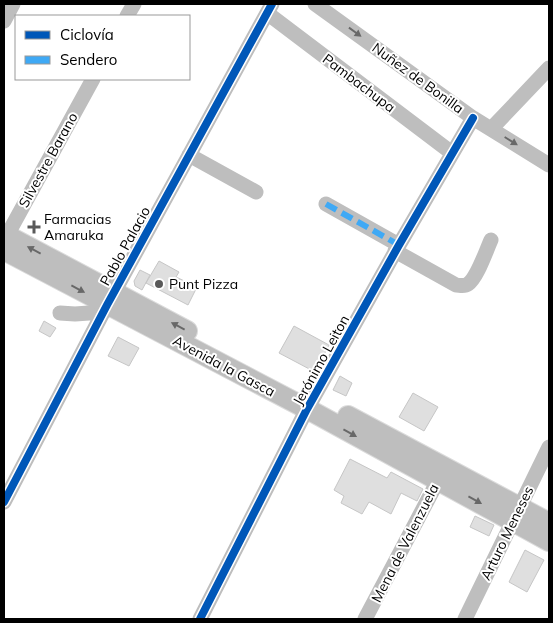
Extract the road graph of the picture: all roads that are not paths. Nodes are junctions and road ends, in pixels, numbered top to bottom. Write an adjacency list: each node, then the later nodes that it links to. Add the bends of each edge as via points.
1 (13, 4): 6 (street)
2 (134, 4): 5 (street)
3 (316, 4): 9 (street, Nuñez de Bonilla, one-way to 9)
4 (270, 8): 11 (street, Pambachupa); 12 (street, Pablo Palacio)
5 (128, 15)
6 (4, 21)
7 (549, 68): 10 (street)
8 (91, 80): 16 (street, Silvestre Barano)
9 (473, 118): 10 (street, Nuñez de Bonilla); 11 (street, Jerónimo Leiton)
10 (491, 129): 13 (street, Nuñez de Bonilla, one-way to 13)
11 (452, 153): 18 (street, Jerónimo Leiton)
12 (189, 155): 14 (street); 19 (street, Pablo Palacio)
13 (549, 165)
14 (256, 192)
15 (326, 204): 18 (street)
16 (4, 240): 19 (main road, Avenida la Gasca)
17 (491, 240): 18 (street, via 473,278 462,286)
18 (397, 248): 21 (street, Jerónimo Leiton)
19 (108, 303): 20 (street, via 75,314); 21 (main road, Avenida la Gasca); 24 (street, Pablo Palacio)
20 (60, 313)
21 (311, 404): 23 (main road, Avenida la Gasca); 28 (street, Jerónimo Leiton)
22 (549, 446): 25 (street, Arturo Meneses)
23 (441, 473): 25 (main road, Avenida la Gasca); 29 (street, Mena de Valenzuela)
24 (4, 502)
25 (515, 514): 26 (main road, Avenida la Gasca); 27 (main road, Avenida la Gasca); 30 (street, Arturo Meneses)
26 (549, 523)
27 (549, 541)
28 (200, 619)
29 (365, 619)
30 (465, 619)

